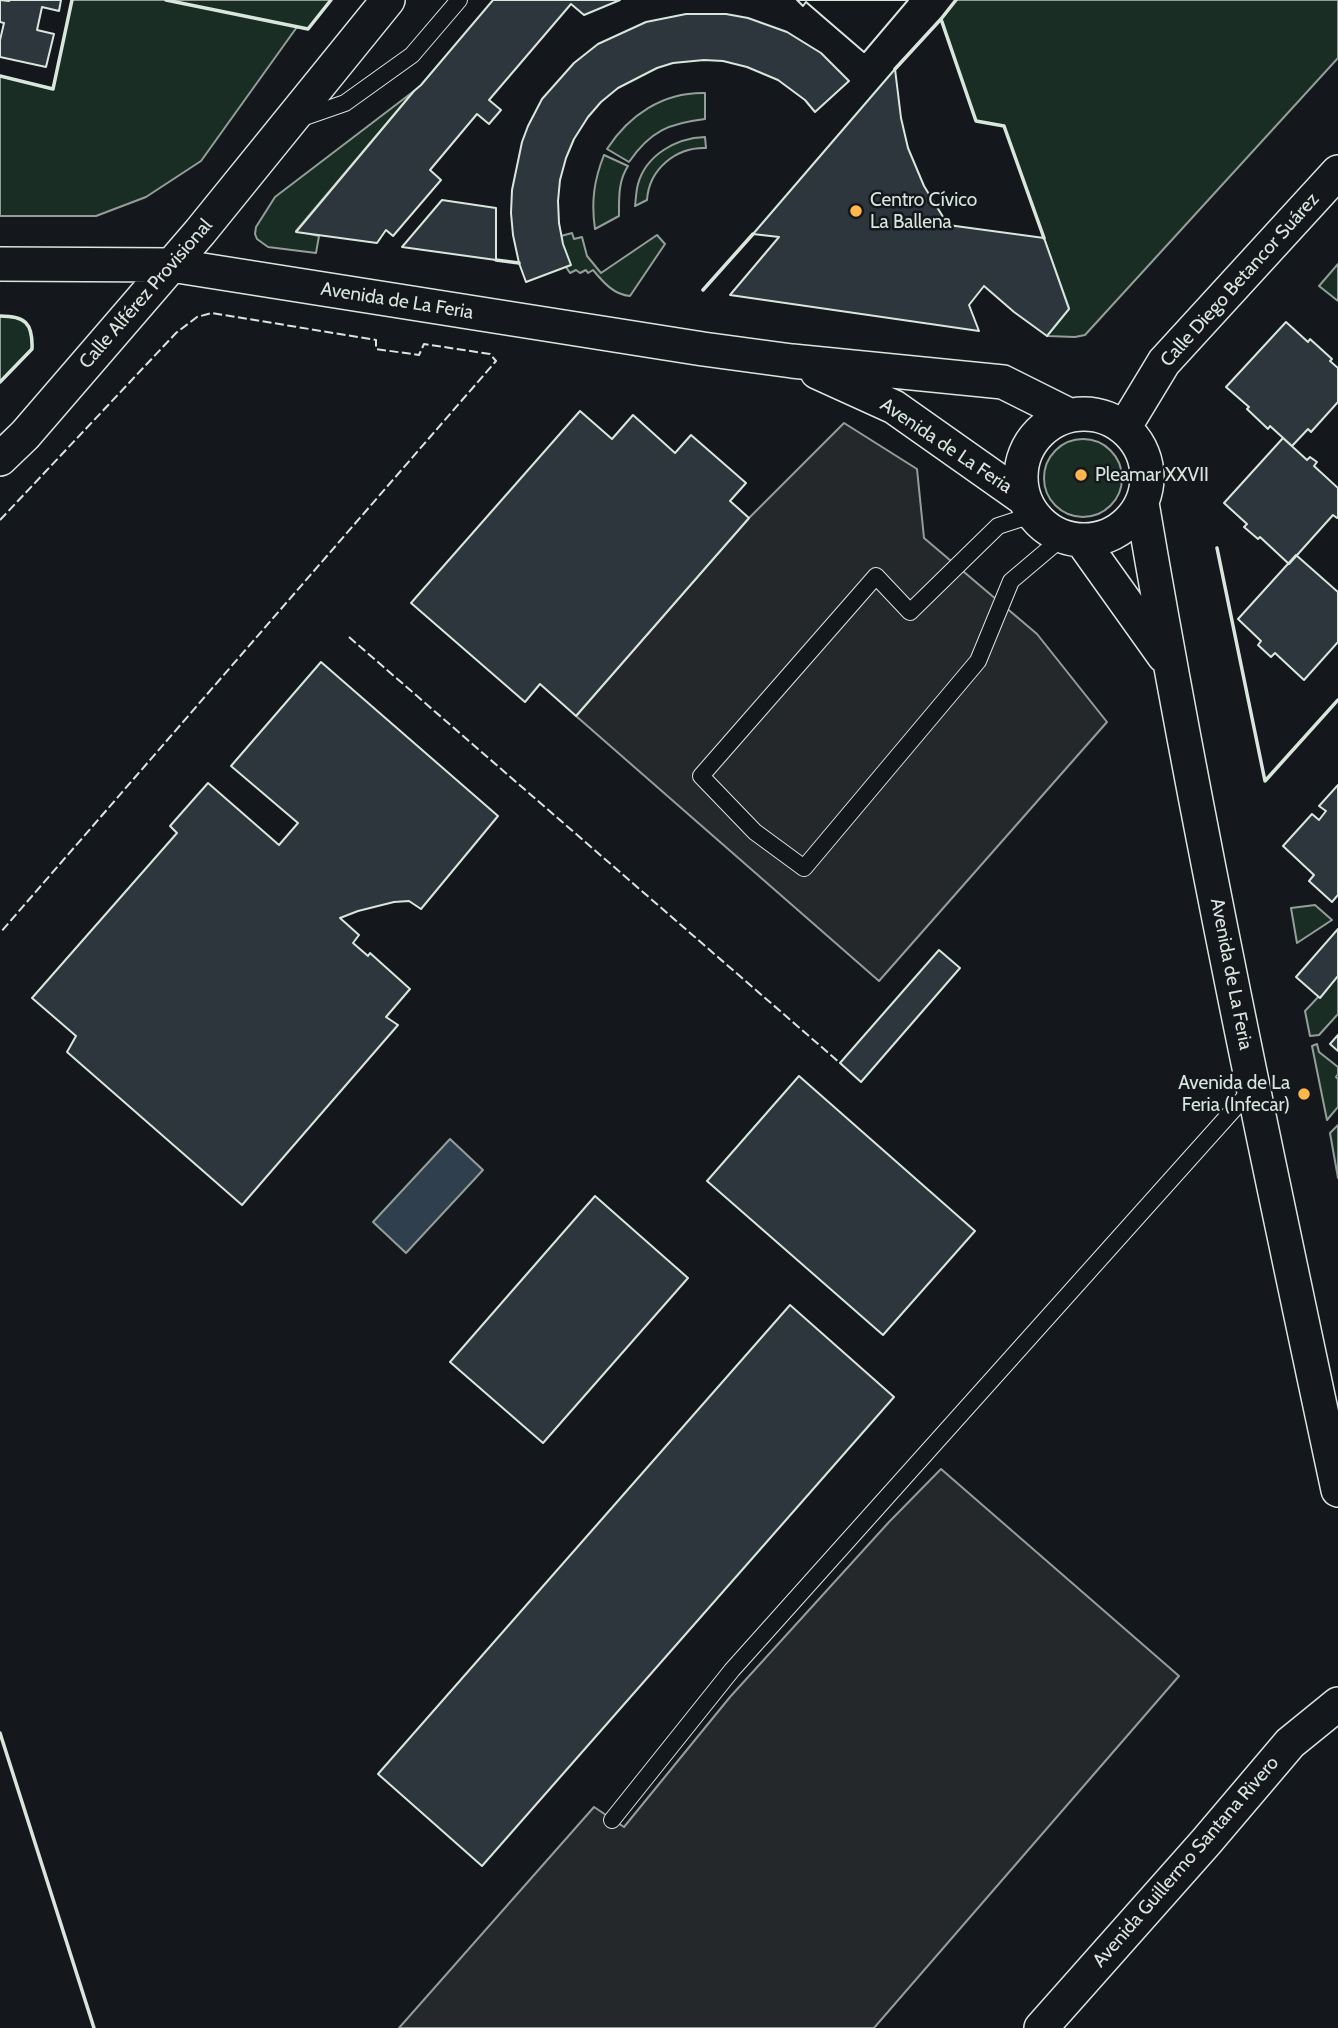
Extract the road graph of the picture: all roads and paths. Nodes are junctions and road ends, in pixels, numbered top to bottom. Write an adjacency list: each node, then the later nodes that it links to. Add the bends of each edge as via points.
1 (388, 0): 3 (street, Calle Alférez Provisional)
2 (459, 0): 3 (lane, via 412,55 345,103)
3 (287, 124): 6 (street, Calle Alférez Provisional)
4 (1338, 172): 9 (street, Calle Diego Betancor Suárez, via 1164,362)
5 (0, 264): 6 (street, Avenida de La Feria)
6 (171, 265): 7 (street, Avenida de La Feria); 10 (street, Calle Alférez Provisional)
7 (792, 361): 8 (street, Avenida de La Feria, via 1003,382); 12 (street, Avenida de La Feria, via 894,407)
8 (1069, 415): 9 (street, via 1097,415); 12 (street, via 1033,438 1023,458 1020,480)
9 (1124, 428): 11 (street, via 1146,461 1147,490)
10 (0, 459)
11 (1142, 503): 13 (street, via 1118,531 1101,539); 14 (street, Avenida de La Feria)
12 (1028, 506): 13 (street, via 1046,529); 13 (lane, via 998,526 910,612 876,576 701,776 755,832 804,868 978,661 1011,581)
13 (1072, 539): 14 (street, Avenida de La Feria)
14 (1169, 663): 15 (street, Avenida de La Feria)
15 (1254, 1087): 16 (street, Avenida de La Feria); 20 (lane, via 732,1670)
16 (1338, 1490)
17 (1338, 1686): 19 (street)
18 (1338, 1704): 19 (street, Avenida Guillermo Santana Rivero)
19 (1290, 1743): 21 (street, Avenida Guillermo Santana Rivero)
20 (612, 1820)
21 (1041, 2028)

